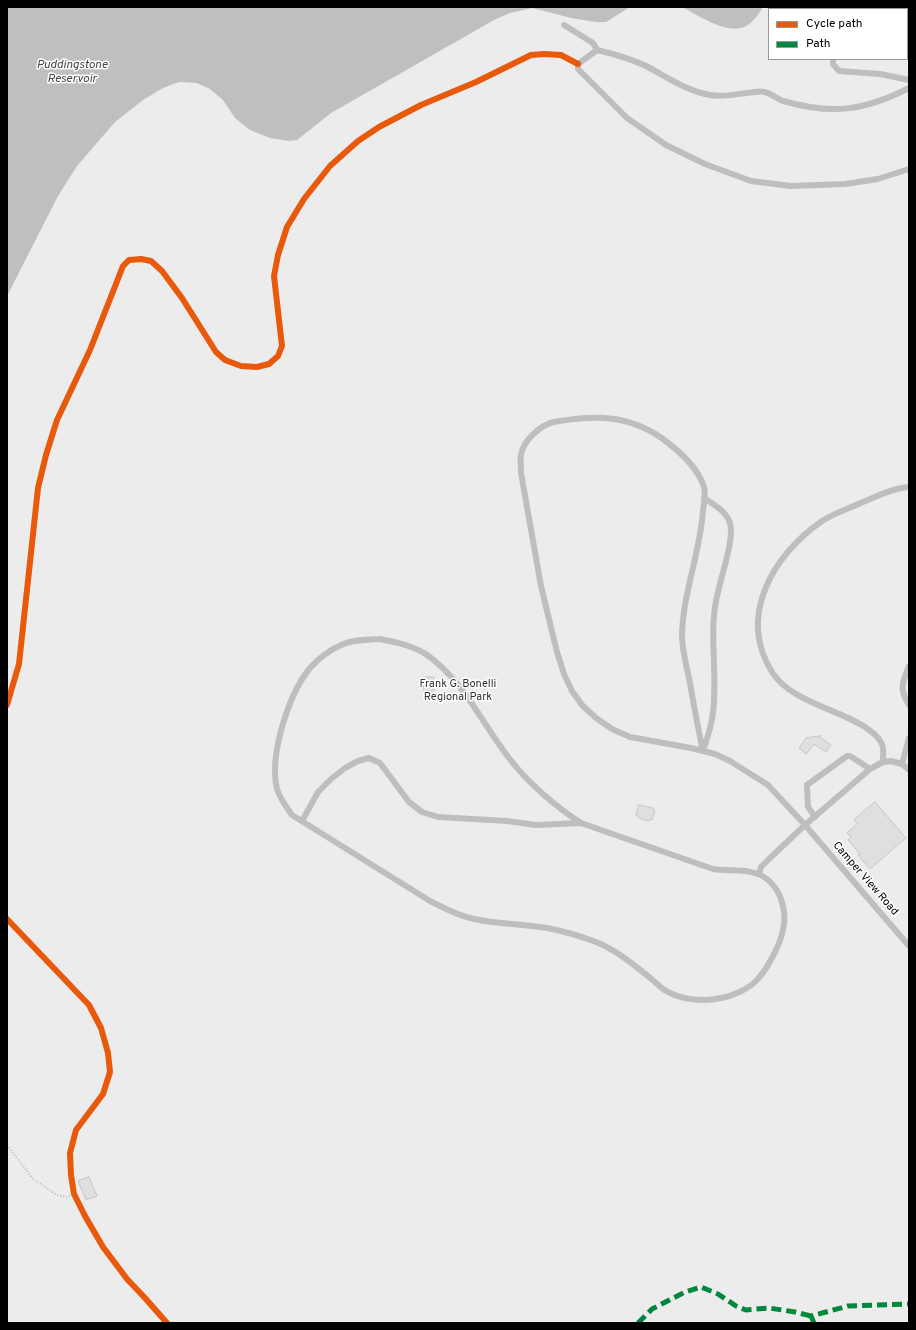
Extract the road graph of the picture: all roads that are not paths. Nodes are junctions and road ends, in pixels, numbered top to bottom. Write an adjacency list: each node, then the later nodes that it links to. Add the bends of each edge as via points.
1 (564, 25): 2 (lane, via 593,43)
2 (597, 50): 5 (lane, via 644,65 692,90 709,95 724,97 764,91 781,100 826,110 860,107 894,96); 6 (lane, via 578,64 578,69 627,118 666,144 705,164 751,180 791,186 845,184 878,179)
3 (833, 60): 4 (lane, via 839,71 880,74)
4 (909, 80)
5 (909, 88)
6 (909, 169)
7 (909, 487): 13 (lane, via 902,487 837,513 808,532 783,558 768,582 760,602 758,620 762,652 773,673 785,686 800,696 857,722 876,734 882,745)
8 (704, 498): 12 (lane, Camper View Road, via 703,522 688,592 682,637); 12 (lane, via 722,510 730,524 730,537 713,619 712,725); 12 (lane, Camper View Road, via 704,487 698,475 673,446 651,431 625,421 588,418 549,423 529,438 521,454 541,586 557,652 572,690 582,706 612,729 630,737)
9 (909, 666): 10 (lane, via 902,685)
10 (909, 705)
11 (909, 738): 14 (lane)
12 (703, 751): 20 (lane, Camper View Road, via 730,761 768,785)
13 (882, 762): 14 (lane); 15 (lane)
14 (902, 764): 16 (lane)
15 (870, 770): 17 (lane); 17 (lane, via 847,756 807,785 808,807)
16 (909, 770)
17 (815, 817): 20 (lane)
18 (302, 821): 19 (lane, via 318,792 331,779 352,764 369,758 380,762 409,802 422,812 438,817 536,825); 19 (lane, via 292,815 282,802 274,767 290,703 310,668 325,654 342,644 380,639 404,644 424,653 441,667 456,681 520,771 566,814); 21 (lane, via 453,913 496,923 547,928 574,934 615,952 664,989 684,998 722,998 739,992 756,981 767,966 784,929 784,910 779,893 769,880)
19 (581, 823): 21 (lane, via 713,868)
20 (805, 825): 21 (lane, via 770,858); 22 (lane, Camper View Road)
21 (759, 874)
22 (909, 946)

